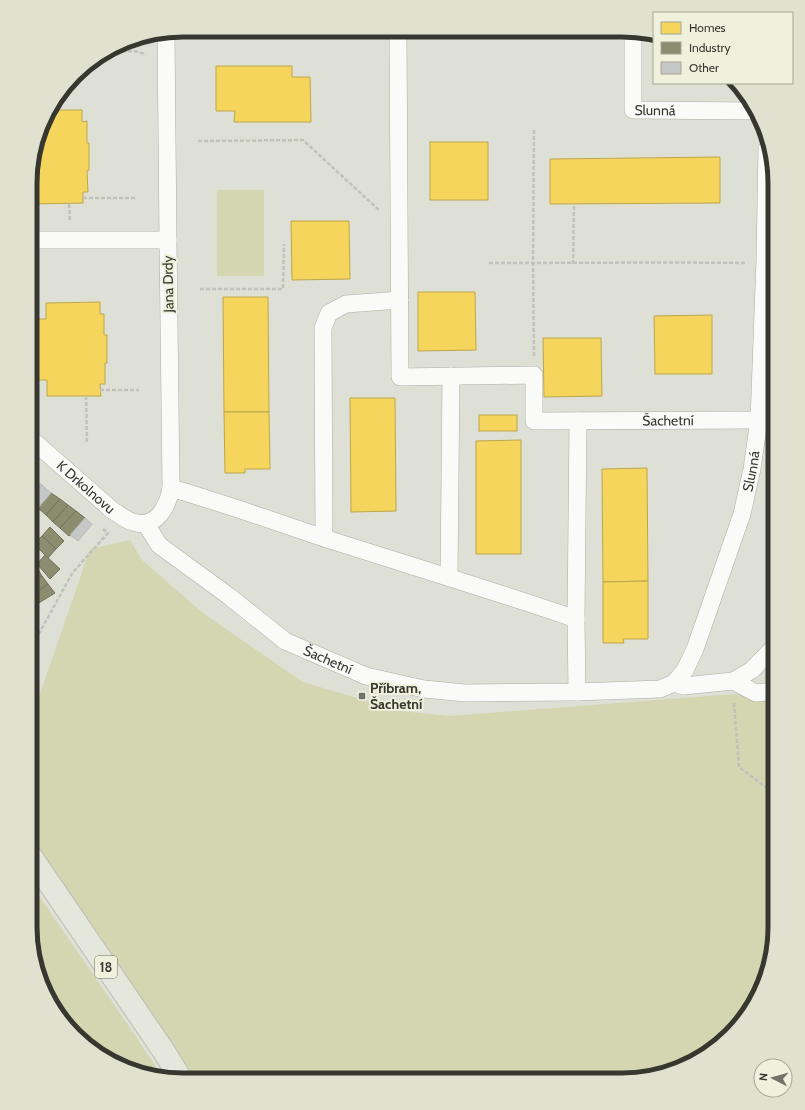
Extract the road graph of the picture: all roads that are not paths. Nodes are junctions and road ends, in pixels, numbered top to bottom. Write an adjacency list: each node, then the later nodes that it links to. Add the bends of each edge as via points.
1 (398, 37): 8 (street)
2 (633, 37): 4 (street, Slunná, via 633,110)
3 (166, 38): 7 (street, Jana Drdy)
4 (749, 111)
5 (767, 163): 10 (street, Slunná)
6 (37, 240): 7 (street)
7 (168, 240): 13 (street, Jana Drdy)
8 (400, 300): 9 (street, via 400,377); 15 (street, via 346,304 329,313 324,328)
9 (451, 376): 11 (street, Šachetní, via 534,375 534,421); 16 (street)
10 (767, 420): 11 (street, Šachetní); 20 (street, Slunná, via 742,514 695,649 685,670)
11 (578, 421): 17 (street)
12 (37, 444): 14 (street, K Drkolnovu, via 112,510 135,523)
13 (171, 488): 14 (street, Jana Drdy, via 170,497 159,516); 15 (street)
14 (146, 524): 21 (street, Šachetní, via 159,545 285,641 366,676 424,689 465,693)
15 (324, 538): 16 (street)
16 (449, 577): 17 (street)
17 (576, 619): 21 (street)
18 (768, 653): 19 (street, via 752,670)
19 (732, 681): 20 (street, Šachetní, via 684,686); 22 (street, via 756,693)
20 (674, 683): 21 (street, Šachetní, via 660,689)
21 (577, 692)
22 (768, 692)
23 (37, 865): 24 (main road, 18)
24 (177, 1073)

